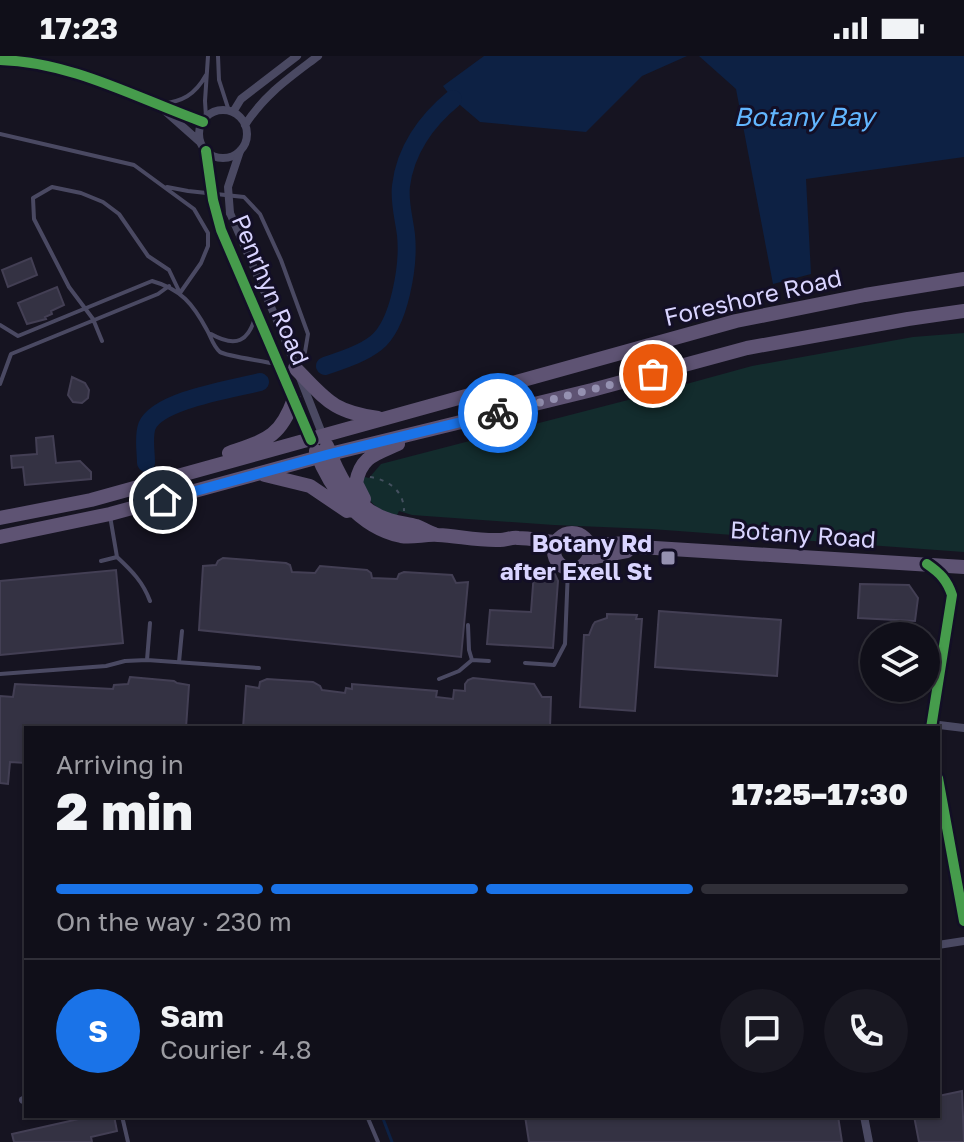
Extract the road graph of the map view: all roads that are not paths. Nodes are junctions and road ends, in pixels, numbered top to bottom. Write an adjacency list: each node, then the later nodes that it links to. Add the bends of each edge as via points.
1 (208, 56): 6 (lane)
2 (218, 56): 8 (lane, via 219,80)
3 (297, 56): 8 (street)
4 (318, 56): 10 (street, via 274,89)
5 (0, 60): 7 (street, via 56,67)
6 (206, 75): 7 (lane, via 190,96); 9 (lane)
7 (156, 105): 9 (street); 12 (street)
8 (231, 112): 9 (street); 10 (street)
9 (204, 119): 12 (street, via 199,132)
10 (245, 125): 13 (street)
11 (0, 134): 14 (lane, via 134,165)
12 (204, 147): 13 (street, via 223,158); 19 (street, Penrhyn Road, bridge, via 221,230)
13 (240, 151): 26 (street, Penrhyn Road, bridge, via 228,187 230,213)
14 (164, 186): 17 (lane, via 194,209 208,233 201,263); 26 (lane, via 244,197 260,214 308,334 305,352)
15 (964, 279): 29 (main road, Foreshore Road, via 736,321)
16 (169, 286): 17 (lane); 18 (lane, via 152,281); 21 (lane)
17 (180, 293): 18 (lane, via 169,270 148,256 119,214 81,193 52,187 33,198 34,219); 23 (lane)
18 (84, 308): 21 (lane); 22 (lane, via 18,336)
19 (257, 311): 23 (lane, via 253,328 238,341); 25 (street, Penrhyn Road)
20 (964, 311): 30 (main road, Foreshore Road, via 747,348)
21 (93, 319): 24 (lane); 27 (lane, via 11,354)
22 (0, 325)
23 (209, 333): 25 (lane, via 225,355)
24 (102, 341)
25 (279, 365): 28 (street, Penrhyn Road)
26 (294, 365): 29 (main road, via 341,410); 31 (street, Penrhyn Road)
27 (0, 384)
28 (294, 399): 31 (street, Penrhyn Road); 34 (main road, via 276,432)
29 (383, 419): 31 (main road, Foreshore Road)
30 (427, 430): 32 (main road, Foreshore Road); 38 (main road, via 366,460 357,478 362,497)
31 (317, 438): 32 (main road); 34 (main road)
32 (324, 456): 33 (main road); 37 (main road, via 327,476); 38 (main road, via 358,500)
33 (261, 474): 35 (main road); 37 (main road, via 310,486)
34 (169, 478): 36 (main road)
35 (110, 514): 40 (main road); 43 (lane)
36 (0, 518)
37 (364, 520): 39 (main road, via 403,536)
38 (398, 522): 39 (main road)
39 (434, 535): 41 (main road)
40 (0, 537)
41 (554, 548): 42 (main road, via 570,532 582,535); 47 (main road, via 558,564)
42 (589, 551): 45 (main road, Botany Road, via 629,543); 47 (main road, via 580,567)
43 (117, 557): 44 (lane); 48 (lane, via 137,576)
44 (101, 561)
45 (927, 564): 46 (main road, Botany Road); 60 (street, via 948,582 952,595)
46 (964, 567)
47 (568, 569): 56 (lane, via 565,644 554,665)
48 (150, 601)
49 (150, 623): 52 (lane)
50 (468, 625): 53 (lane)
51 (182, 631): 55 (lane)
52 (147, 660): 55 (lane); 58 (lane)
53 (472, 660): 54 (lane); 59 (lane)
54 (489, 661)
55 (179, 662): 57 (lane)
56 (525, 663)
57 (259, 668)
58 (0, 674)
59 (439, 679)
60 (931, 726)
61 (940, 727): 62 (street)
62 (964, 728)
63 (940, 789): 64 (street)
64 (964, 921)
65 (964, 941): 66 (street)
66 (940, 945)
67 (122, 1118): 70 (lane)
68 (368, 1118): 71 (lane)
69 (864, 1118): 72 (street)
70 (128, 1142)
71 (378, 1142)
72 (869, 1142)

